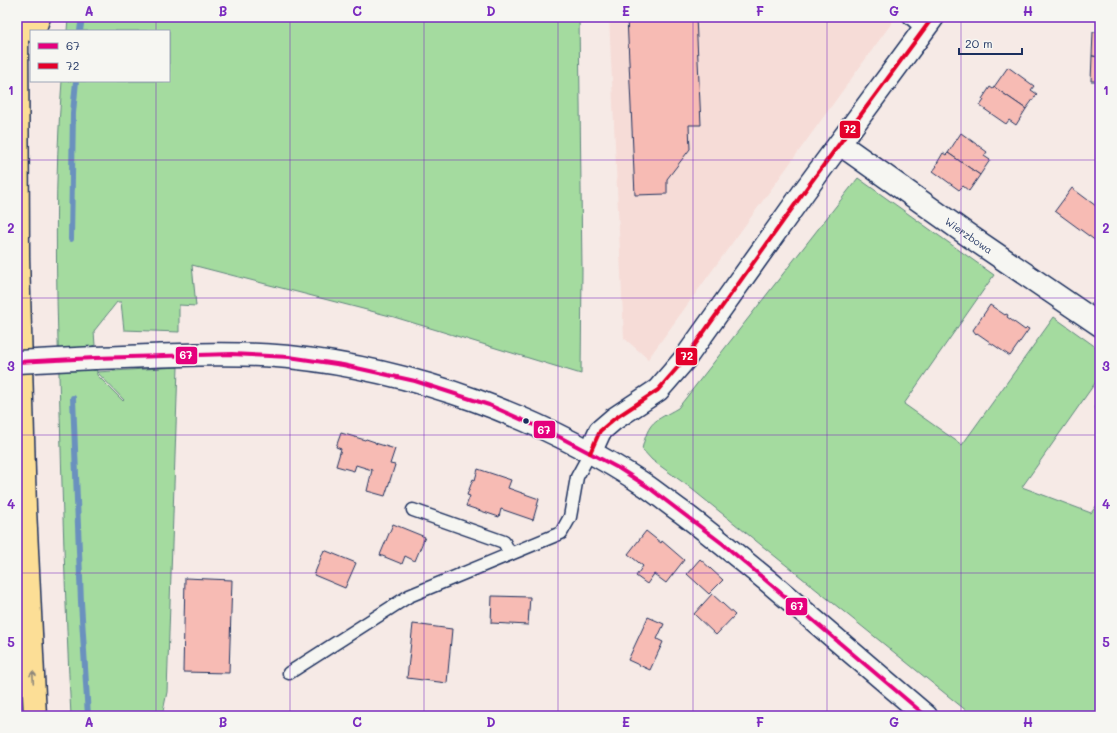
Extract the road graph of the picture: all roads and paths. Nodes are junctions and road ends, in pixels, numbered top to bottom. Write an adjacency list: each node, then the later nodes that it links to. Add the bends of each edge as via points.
1 (18, 17): 6 (highway)
2 (39, 17): 4 (highway)
3 (922, 21): 7 (main road)
4 (34, 30)
5 (30, 40): 6 (highway)
6 (17, 72): 14 (highway, one-way to 6, via 25,509 18,257)
7 (840, 144): 8 (main road, Wierzbowa); 10 (main road, via 684,360 658,390 600,431)
8 (1100, 325)
9 (17, 362): 10 (main road, bridge, via 232,354 289,357 343,365 415,381 489,405)
10 (590, 453): 12 (lane, via 577,477 570,517 561,533); 15 (main road, via 648,487 723,544)
11 (413, 510): 12 (lane, via 504,542)
12 (510, 554): 13 (lane, via 409,596)
13 (289, 673)
14 (35, 716)
15 (926, 716)

